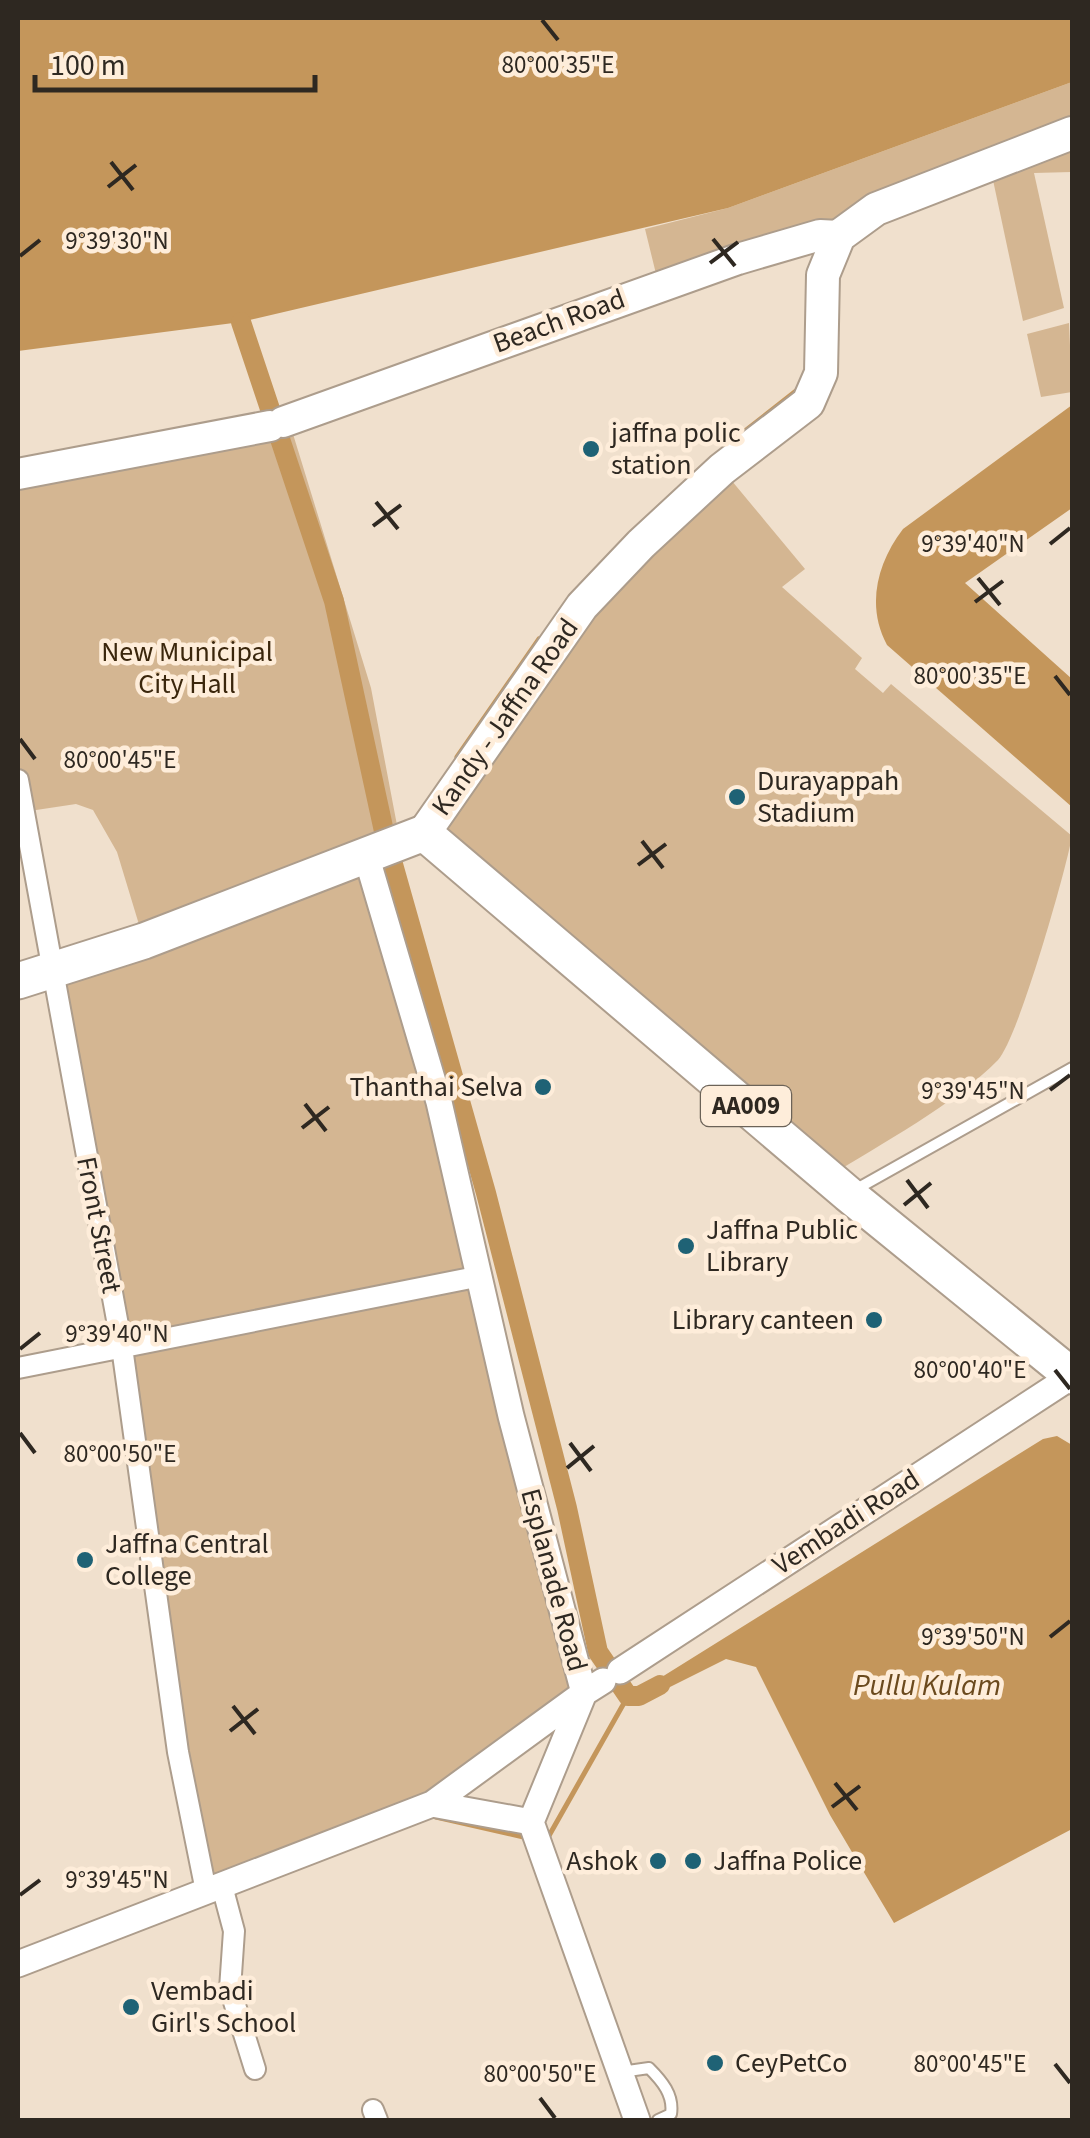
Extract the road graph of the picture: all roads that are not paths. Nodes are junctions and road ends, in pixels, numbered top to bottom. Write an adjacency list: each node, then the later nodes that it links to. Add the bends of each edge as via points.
1 (1072, 133): 2 (main road, via 876,209)
2 (839, 236): 3 (main road, Beach Road, via 820,235 738,259 276,424); 5 (main road, Kandy - Jaffna Road, via 821,288 822,373 808,403 722,470 582,606)
3 (18, 474)
4 (18, 780): 7 (street)
5 (424, 833): 6 (highway, Kandy - Jaffna Road); 9 (highway, AA009)
6 (366, 855): 7 (highway, Kandy - Jaffna Road); 10 (street, Esplanade Road, via 439,1102)
7 (34, 977): 11 (street, Front Street)
8 (1072, 1068): 9 (lane)
9 (848, 1194): 13 (highway, AA009)
10 (481, 1276): 11 (street); 14 (street, Esplanade Road, via 512,1416)
11 (122, 1347): 12 (street); 17 (street, Front Street, via 178,1752)
12 (18, 1368)
13 (1072, 1376): 14 (street, Vembadi Road)
14 (602, 1682): 15 (street, Esplanade Road); 16 (street)
15 (432, 1804): 16 (street); 17 (street, Esplanade Road)
16 (535, 1834): 20 (street)
17 (214, 1888): 18 (street, Esplanade Road); 19 (street, Front Street, via 234,1932 230,1990)
18 (18, 1964)
19 (255, 2068)
20 (621, 2072): 21 (street); 22 (lane, via 649,2068 658,2077 673,2104 671,2114)
21 (637, 2120)
22 (658, 2120)

